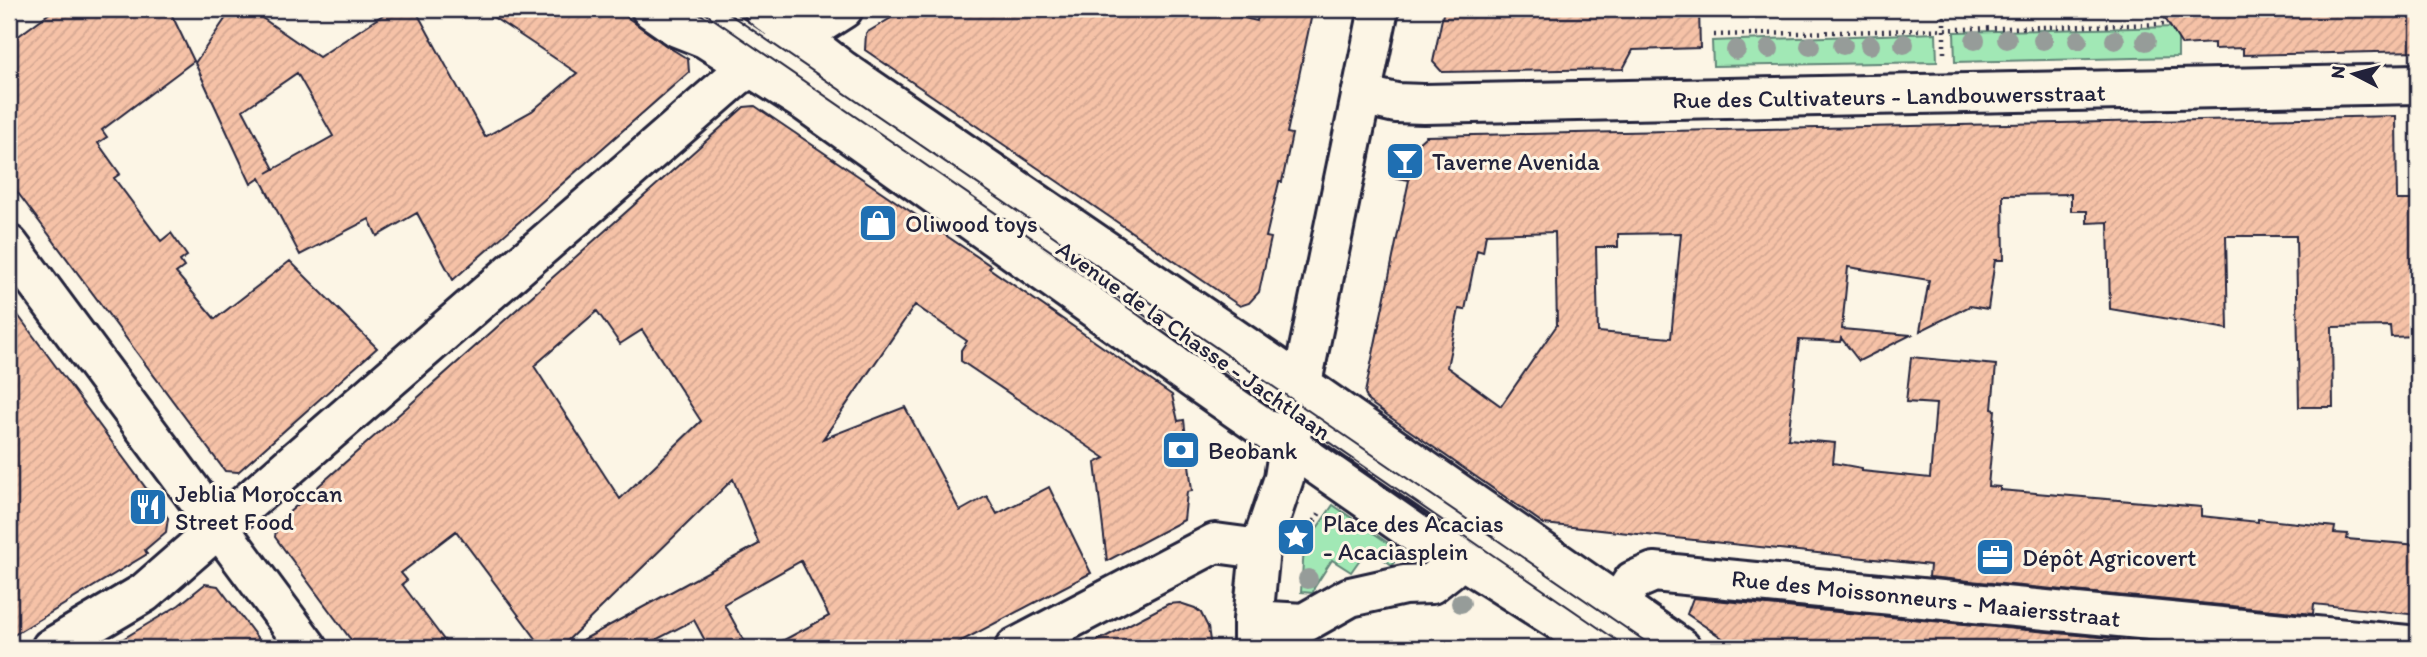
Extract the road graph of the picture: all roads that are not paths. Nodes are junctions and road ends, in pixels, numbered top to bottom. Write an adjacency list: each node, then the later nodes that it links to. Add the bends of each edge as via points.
1 (651, 9): 6 (street, Avenue de la Chasse - Jachtlaan, via 677,27 705,38)
2 (711, 9): 6 (lane, Avenue de la Chasse - Jachtlaan)
3 (764, 9): 6 (street, Avenue de la Chasse - Jachtlaan)
4 (843, 9): 6 (street)
5 (1379, 9): 8 (street)
6 (775, 52): 10 (street, Avenue de la Chasse - Jachtlaan, via 818,111); 10 (street, Avenue de la Chasse - Jachtlaan, via 842,70); 11 (street, via 736,77)
7 (2418, 84): 8 (street, Rue des Cultivateurs - Landbouwersstraat, via 1424,104)
8 (1361, 95): 10 (street)
9 (9, 245): 11 (street)
10 (1296, 414): 12 (street, via 1284,478); 13 (street, Avenue de la Chasse - Jachtlaan, via 1425,540); 14 (street, Avenue de la Chasse - Jachtlaan)
11 (218, 528): 17 (street, via 144,593); 18 (street)
12 (1260, 549): 15 (street); 19 (street, via 1215,543)
13 (1457, 556): 14 (street, Avenue de la Chasse - Jachtlaan); 15 (street, via 1450,569 1431,584 1350,597 1304,623)
14 (1605, 630): 16 (street, Rue des Moissonneurs - Maaiersstraat, via 1633,582 1654,572); 20 (lane, Avenue de la Chasse - Jachtlaan); 21 (street, Avenue de la Chasse - Jachtlaan)
15 (1253, 634)
16 (2418, 646)
17 (51, 648)
18 (308, 648)
19 (1015, 648)
20 (1642, 648)
21 (1681, 648)

